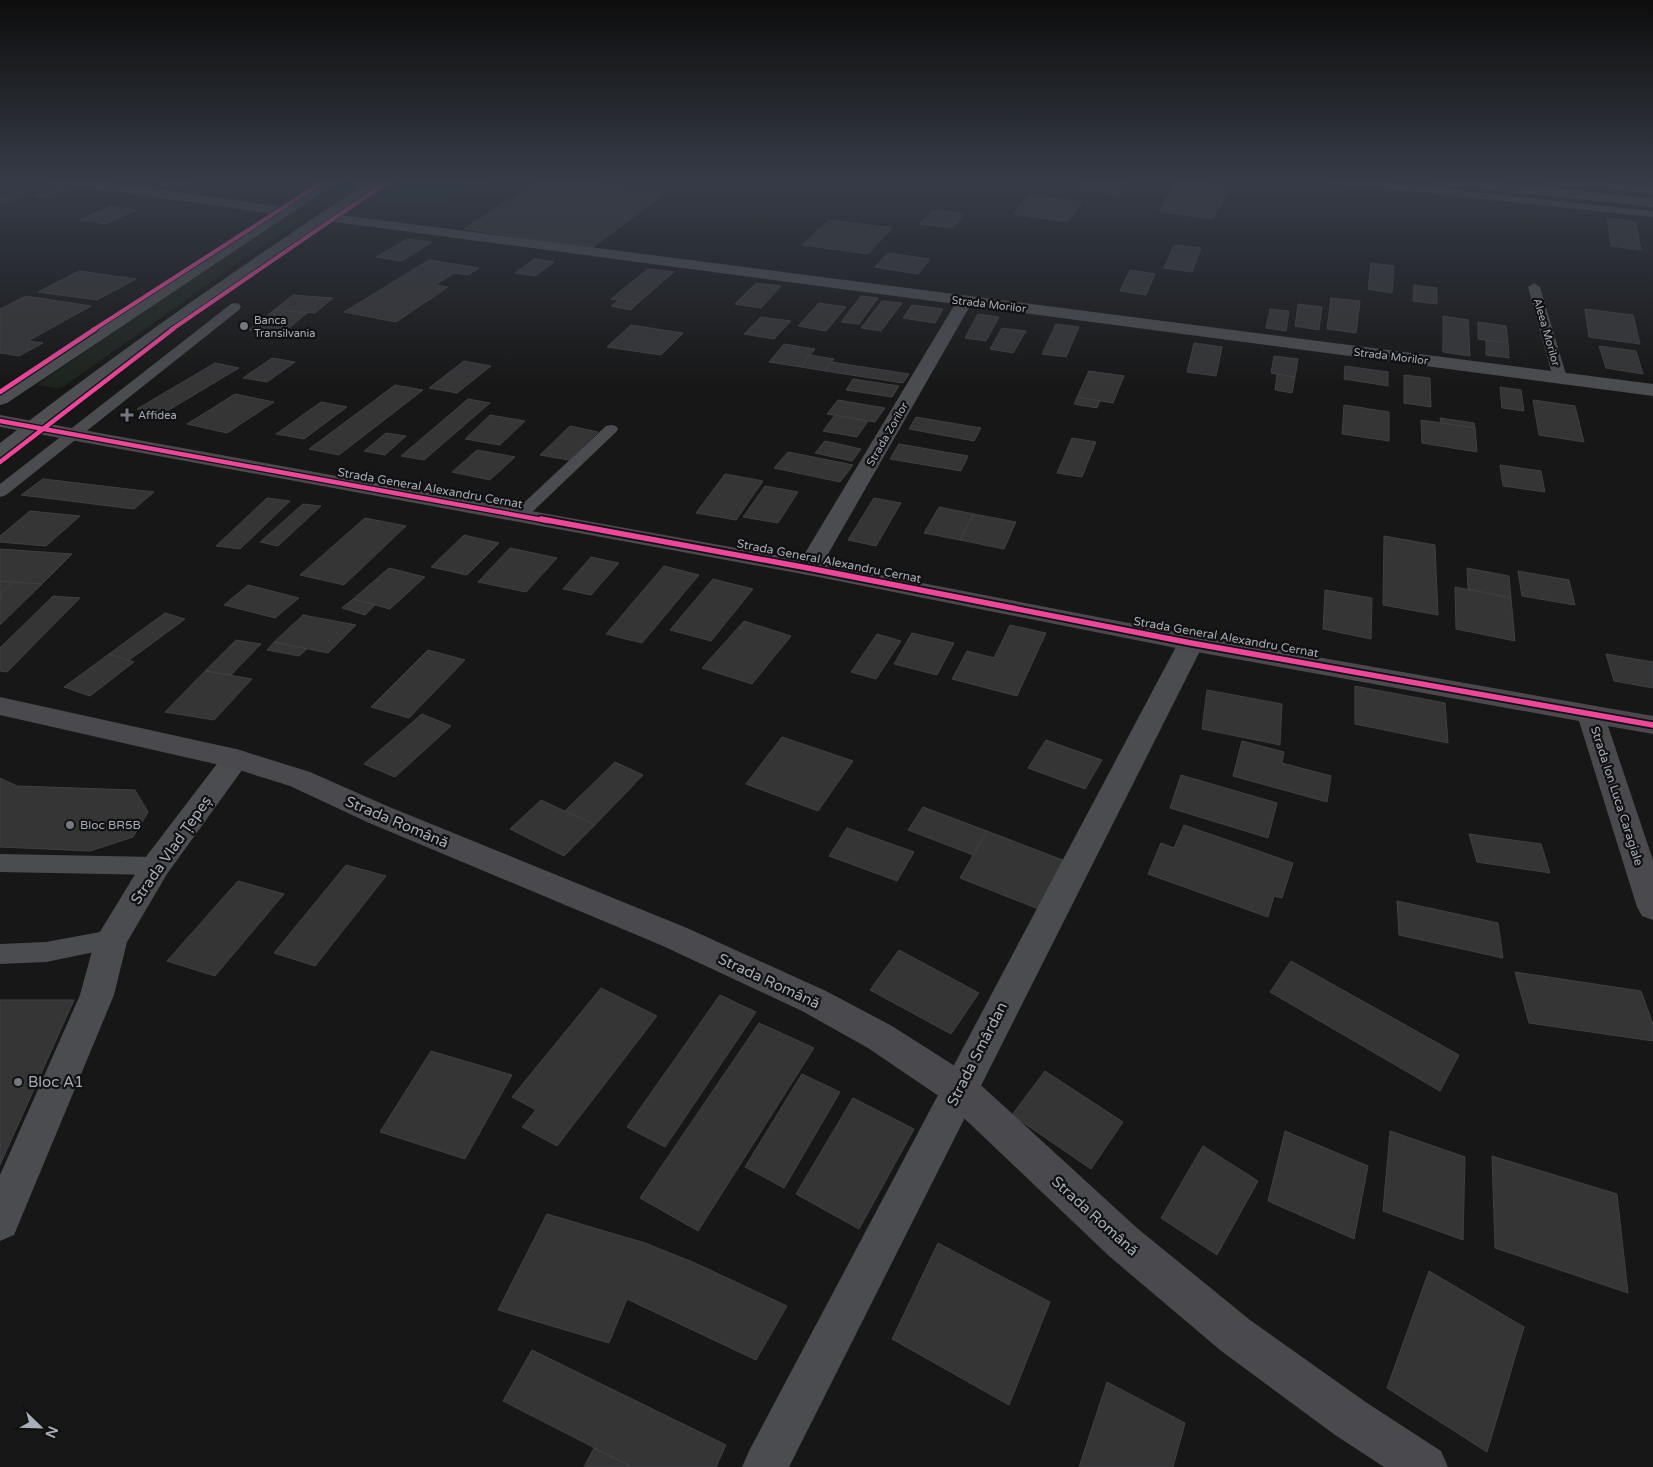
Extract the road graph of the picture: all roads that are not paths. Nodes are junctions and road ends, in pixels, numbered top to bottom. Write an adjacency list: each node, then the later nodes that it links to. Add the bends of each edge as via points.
1 (227, 248): 9 (main road)
2 (280, 248): 11 (main road, via 159,332)
3 (565, 248): 5 (street, Strada Morilor)
4 (1534, 287): 7 (lane, Aleea Morilor)
5 (965, 301): 7 (street, Strada Morilor); 17 (street, Strada Zorilor)
6 (235, 308): 13 (lane)
7 (1560, 378): 8 (street, Strada Morilor)
8 (1653, 390)
9 (0, 399)
10 (0, 421): 11 (street, Strada General Alexandru Cernat)
11 (32, 427): 13 (street, Strada General Alexandru Cernat); 14 (main road)
12 (611, 429): 16 (lane)
13 (73, 435): 15 (lane); 16 (street, Strada General Alexandru Cernat)
14 (0, 453)
15 (0, 492)
16 (520, 515): 17 (street, Strada General Alexandru Cernat)
17 (808, 568): 18 (street, Strada General Alexandru Cernat)
18 (1191, 643): 20 (street, Strada General Alexandru Cernat); 28 (street, Strada Smârdan)
19 (0, 706): 22 (street, Strada Română)
20 (1590, 714): 21 (street, Strada General Alexandru Cernat); 25 (street, Strada Ion Luca Caragiale)
21 (1653, 725)
22 (236, 759): 24 (street, Strada Vlad Țepeș); 28 (street, Strada Română, via 300,779 760,975 880,1037)
23 (0, 863): 24 (lane)
24 (156, 866): 26 (street, Strada Vlad Țepeș)
25 (1653, 907)
26 (111, 940): 27 (lane, via 46,952); 29 (street, Strada Vlad Țepeș, via 98,996)
27 (0, 954)
28 (958, 1089): 30 (street, Strada Smârdan); 31 (street, Strada Română, via 1123,1242 1235,1335 1351,1419)
29 (0, 1221)
30 (765, 1467)
31 (1425, 1467)

